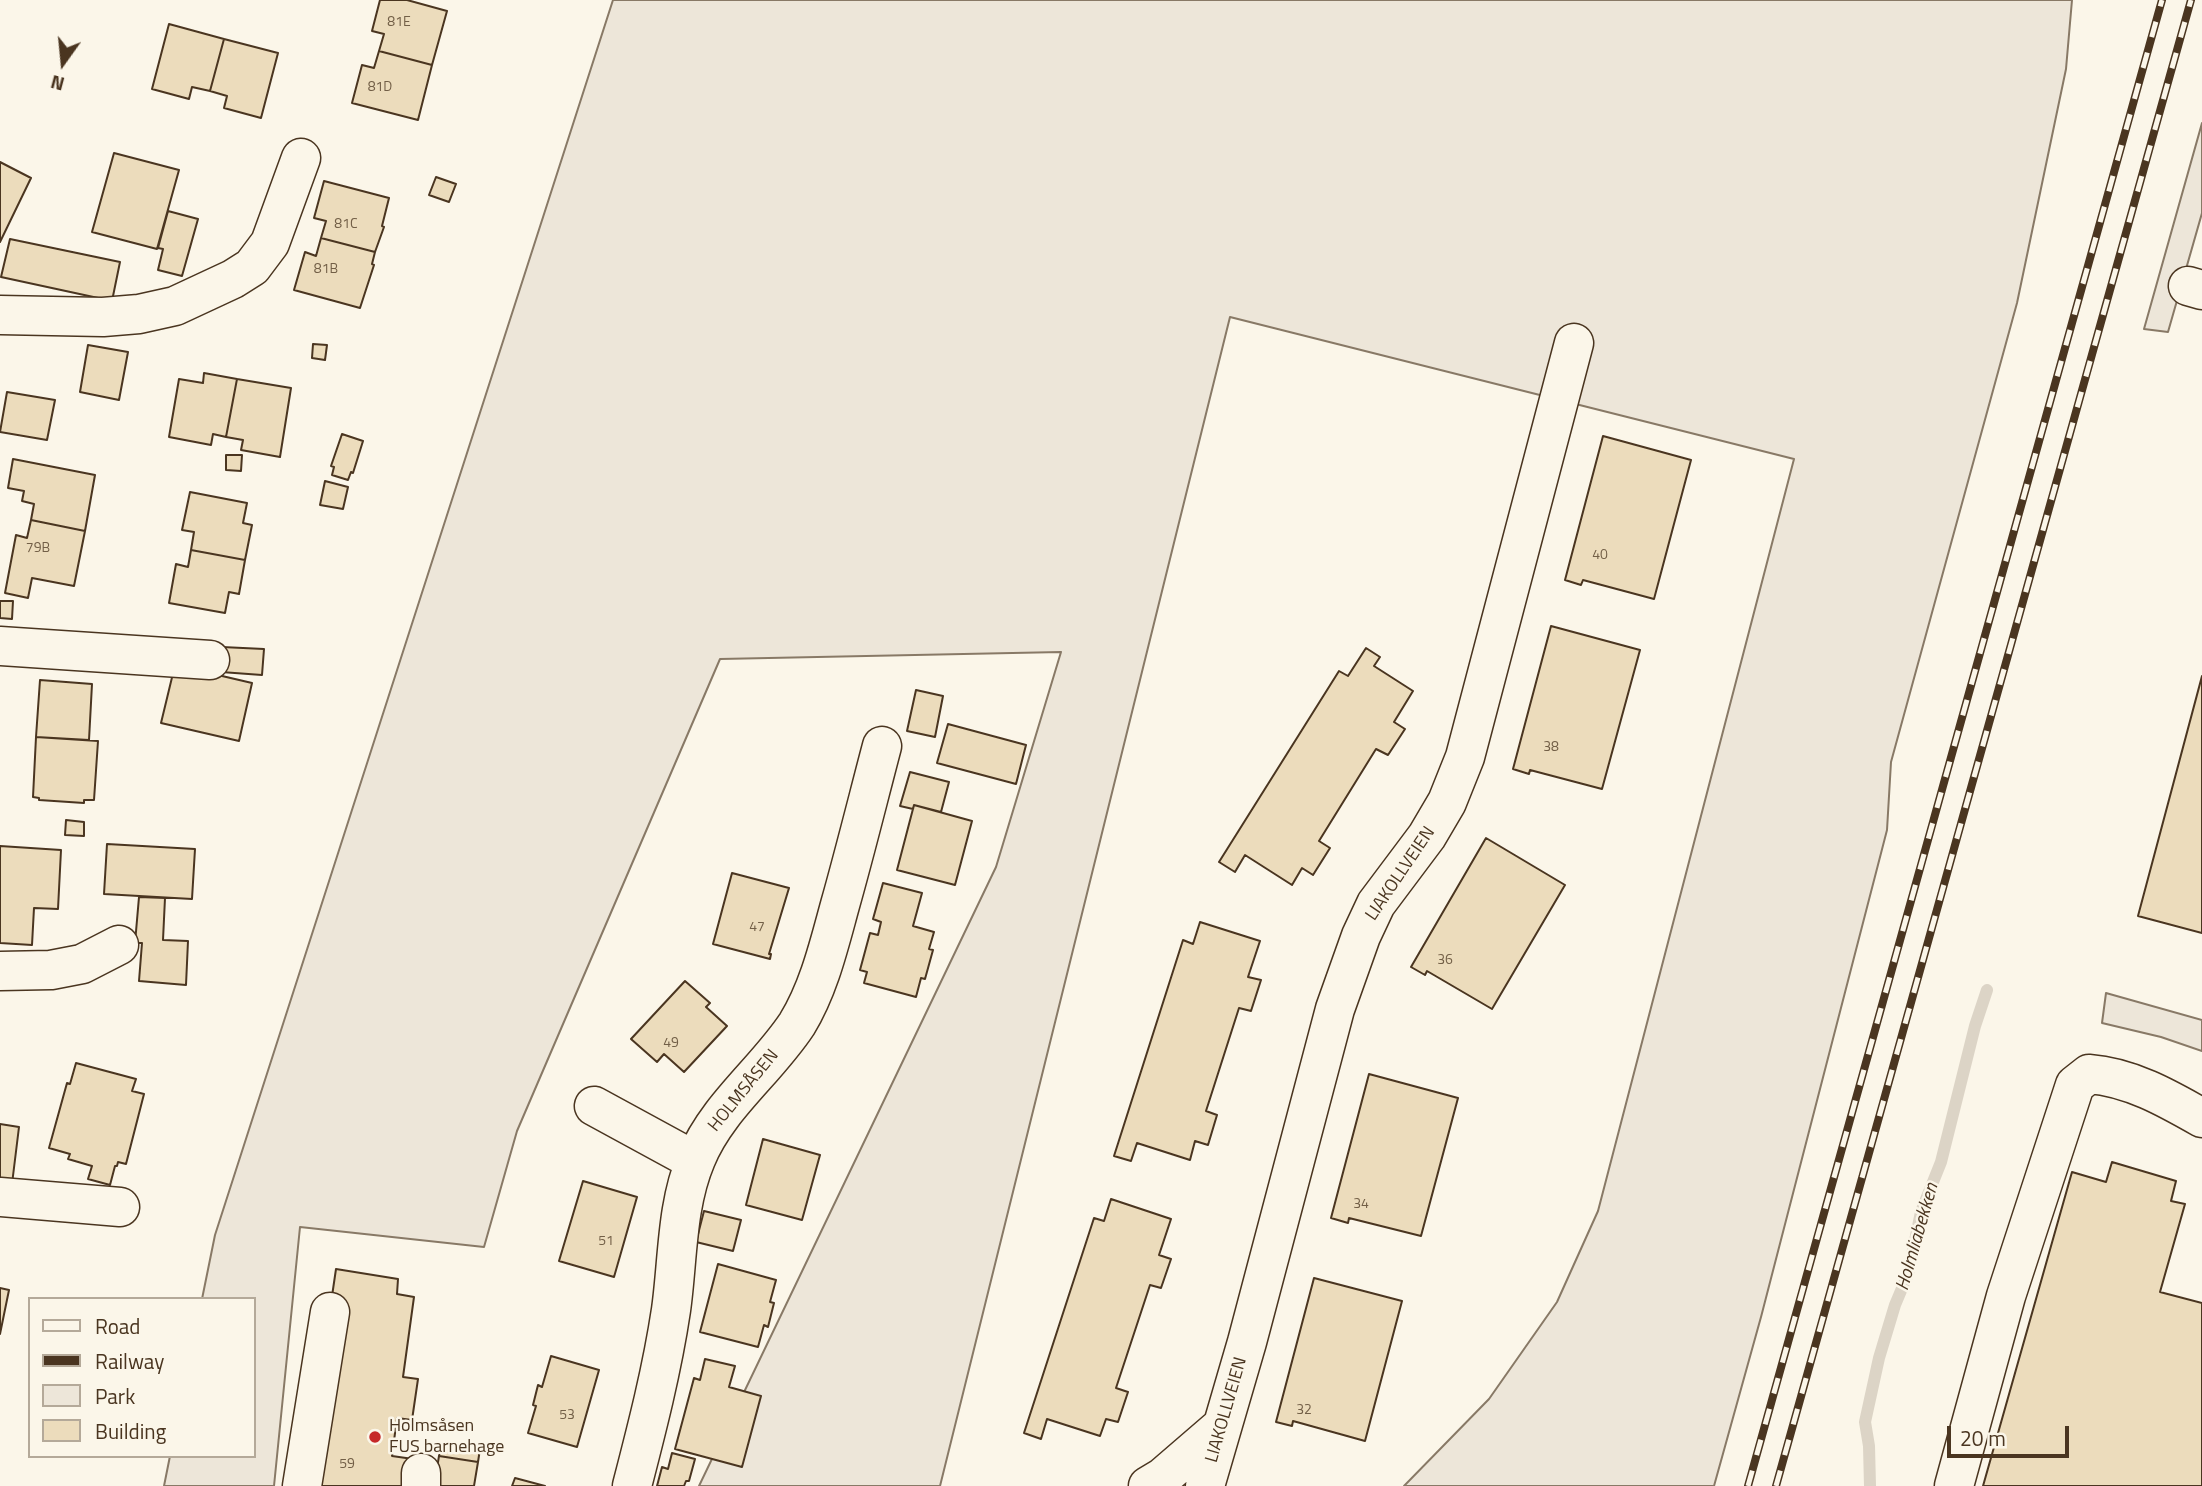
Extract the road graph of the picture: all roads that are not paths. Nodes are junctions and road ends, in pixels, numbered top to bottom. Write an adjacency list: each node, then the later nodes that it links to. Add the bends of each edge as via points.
1 (301, 158): 2 (street, via 270,243 252,267 233,279 174,306 139,314)
2 (0, 315)
3 (1574, 343): 15 (street, LIAKOLLVEIEN, via 1465,757 1427,836 1376,904 1347,972)
4 (0, 646): 5 (street)
5 (209, 660)
6 (882, 746): 11 (street, HOLMSÅSEN, via 832,934 808,1002 796,1025 719,1118)
7 (119, 945): 8 (street, via 82,964)
8 (0, 971)
9 (594, 1106): 11 (street)
10 (2202, 1118): 20 (street, via 2112,1075 2089,1073 2075,1084 2006,1296)
11 (695, 1161): 17 (street, HOLMSÅSEN, via 684,1204 663,1356)
12 (0, 1197): 13 (street)
13 (120, 1207)
14 (330, 1312): 16 (street)
15 (1221, 1427): 18 (street); 19 (street, LIAKOLLVEIEN)
16 (302, 1486)
17 (632, 1486)
18 (1148, 1486)
19 (1205, 1486)
20 (1954, 1486)

